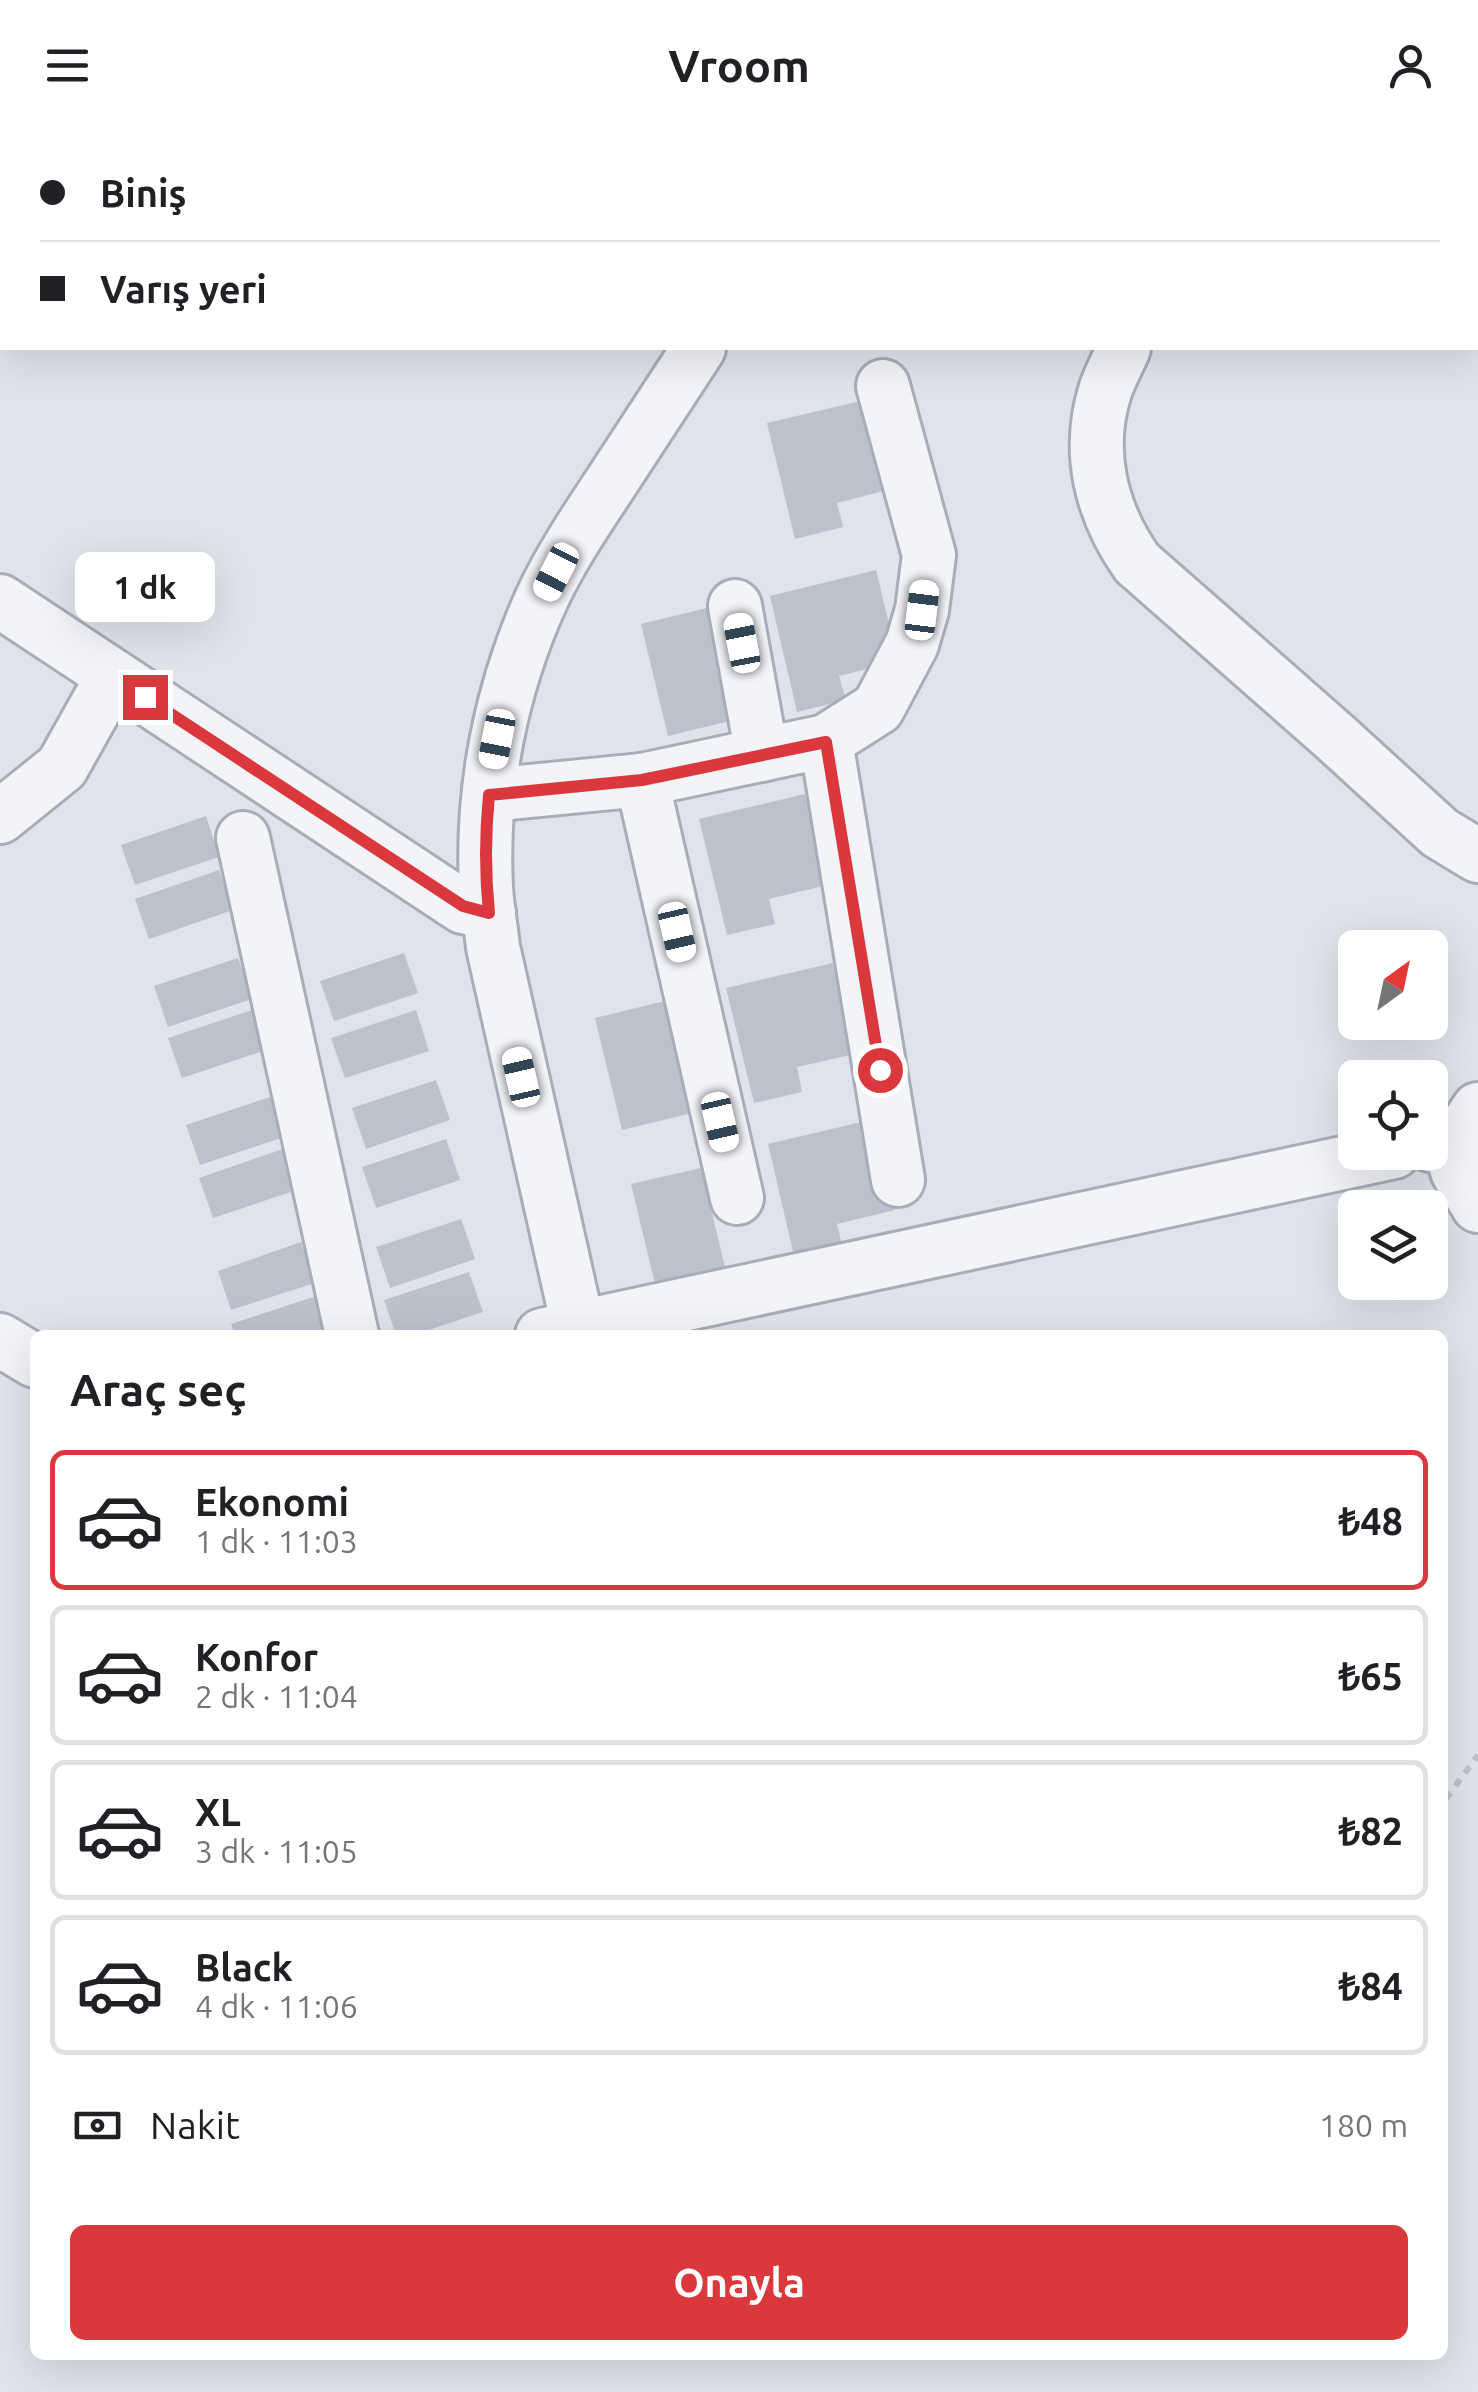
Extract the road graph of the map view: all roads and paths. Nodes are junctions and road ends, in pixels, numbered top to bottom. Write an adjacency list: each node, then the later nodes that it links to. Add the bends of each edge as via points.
1 (698, 350): 10 (street, via 542,598 503,710)
2 (1123, 350): 13 (street, via 1106,388 1096,450 1108,511 1137,563 1440,833)
3 (884, 386): 7 (street, via 929,555 922,610 878,708)
4 (0, 601): 6 (street)
5 (735, 606): 8 (street)
6 (113, 676): 11 (street, via 62,767); 14 (street, via 463,906)
7 (826, 742): 8 (street); 17 (street)
8 (762, 754): 9 (street)
9 (642, 780): 10 (street); 18 (street)
10 (489, 795): 14 (street)
11 (0, 817)
12 (243, 838): 20 (street)
13 (1478, 856)
14 (489, 913): 21 (street)
15 (1453, 1134): 19 (street, via 1457,1171)
16 (1338, 1164): 22 (street)
17 (898, 1180)
18 (737, 1198)
19 (1478, 1206)
20 (351, 1330)
21 (567, 1330)
22 (576, 1330)
23 (0, 1340): 24 (street)
24 (30, 1358)
25 (1478, 1755): 26 (path)
26 (1448, 1795)

